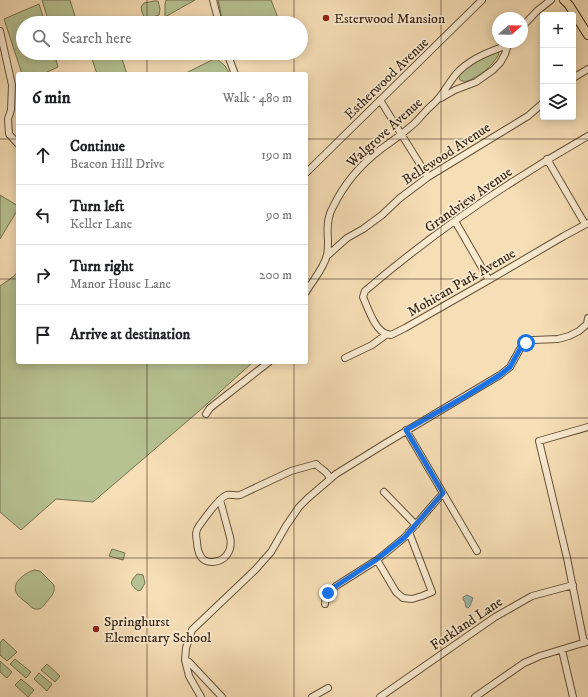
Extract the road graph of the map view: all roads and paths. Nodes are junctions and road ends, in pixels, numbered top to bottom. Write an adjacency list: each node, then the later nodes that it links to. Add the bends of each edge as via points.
1 (213, 0): 5 (street)
2 (551, 0): 6 (street)
3 (564, 0): 8 (main road)
4 (480, 2): 15 (street, Estherwood Avenue)
5 (217, 16)
6 (528, 21)
7 (0, 31): 20 (street, via 12,85 9,134)
8 (588, 35)
9 (499, 48): 16 (street, Walgrove Avenue, via 459,70)
10 (508, 48): 16 (street, Walgrove Avenue, via 493,70 476,82)
11 (230, 60): 13 (street)
12 (588, 69): 14 (street)
13 (234, 72)
14 (576, 76)
15 (380, 100): 18 (street); 22 (street, Estherwood Avenue)
16 (437, 100): 18 (street, Walgrove Avenue)
17 (540, 106): 23 (street, Bellewood Avenue, via 528,116)
18 (402, 134): 23 (street); 26 (street, Walgrove Avenue, via 363,165 340,194 327,223)
19 (588, 136): 21 (street, Grandview Avenue)
20 (16, 142)
21 (547, 159): 24 (street, Grandview Avenue); 25 (street)
22 (308, 171)
23 (428, 177): 26 (street, Bellewood Avenue)
24 (455, 221): 27 (street); 30 (street, Grandview Avenue, via 367,290 363,297 372,317 383,333)
25 (586, 223): 27 (street, Mohican Park Avenue)
26 (327, 256): 28 (street, Walgrove Avenue)
27 (489, 280): 30 (street, Mohican Park Avenue, via 405,328)
28 (308, 289)
29 (588, 322): 35 (street, via 569,336 526,343 510,367 500,375)
30 (387, 334): 31 (street, Mohican Park Avenue, via 372,345)
31 (345, 358)
32 (266, 364): 33 (street, via 210,408)
33 (206, 414)
34 (588, 426): 44 (street, via 540,441)
35 (406, 430): 36 (street); 38 (street)
36 (330, 479): 39 (street, via 316,464 291,471 240,495 228,494); 48 (street, via 300,507 271,552 255,570 192,630)
37 (384, 492): 40 (street)
38 (443, 493): 40 (street); 42 (street)
39 (220, 500): 39 (street, via 196,531 202,558 207,561 223,559 231,548 232,543)
40 (416, 525): 41 (street)
41 (409, 532): 43 (street); 43 (street, via 432,592 404,598 396,592)
42 (477, 551)
43 (376, 560): 45 (street, via 336,586 326,596)
44 (573, 585): 46 (street); 53 (street, Forkland Lane, via 532,596 495,617)
45 (325, 604)
46 (586, 642): 47 (street)
47 (562, 650): 54 (street, via 524,663); 55 (street)
48 (185, 660): 50 (street, via 189,676); 51 (street)
49 (328, 688): 52 (street)
50 (201, 697)
51 (222, 697)
52 (312, 697)
53 (380, 697)
54 (475, 697)
55 (573, 697)

